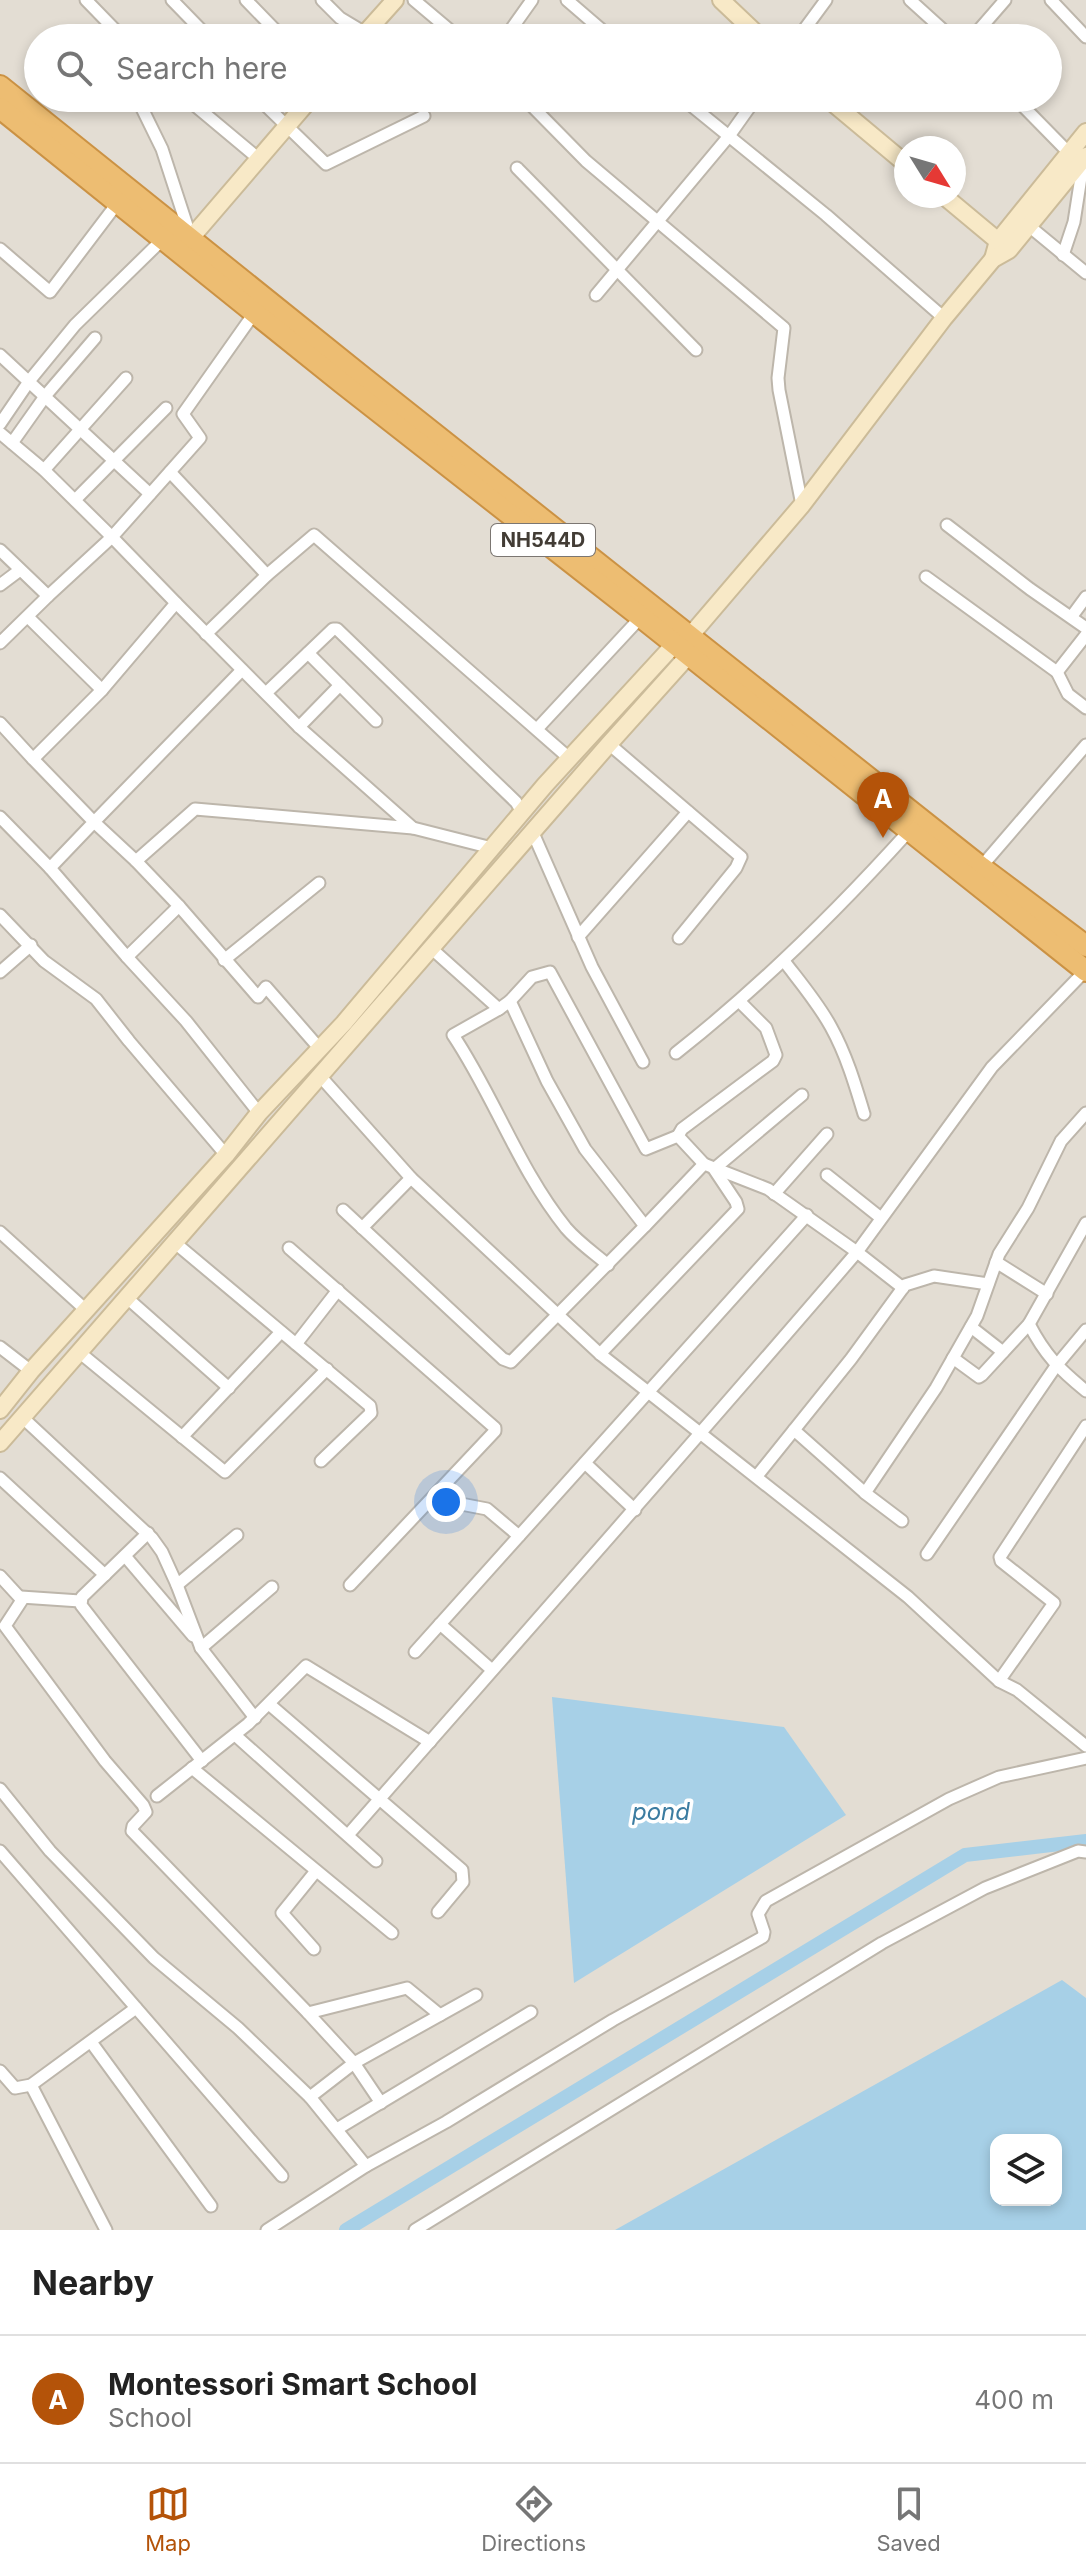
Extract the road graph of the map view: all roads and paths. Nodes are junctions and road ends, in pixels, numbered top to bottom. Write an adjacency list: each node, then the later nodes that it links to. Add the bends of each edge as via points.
1 (86, 0): 14 (street)
2 (172, 0): 15 (street)
3 (246, 0): 16 (street)
4 (322, 0): 17 (street)
5 (395, 0): 18 (street)
6 (414, 0): 19 (street)
7 (532, 0): 20 (street)
8 (567, 0): 21 (street)
9 (721, 0): 22 (street)
10 (826, 0): 23 (street)
11 (910, 0): 24 (street)
12 (1005, 0): 25 (street)
13 (1051, 0): 26 (street)
14 (109, 24)
15 (195, 24)
16 (269, 24)
17 (348, 24)
18 (373, 24)
19 (442, 24)
20 (515, 24)
21 (595, 24)
22 (746, 24)
23 (808, 24)
24 (937, 24)
25 (984, 24)
26 (1086, 37)
27 (0, 86): 28 (highway, NH544D)
28 (24, 107)
29 (0, 108): 48 (highway, NH544D)
30 (30, 112): 52 (highway, NH544D)
31 (144, 112): 52 (street, via 182,204)
32 (203, 112): 46 (street)
33 (271, 112): 41 (street)
34 (299, 112): 41 (street)
35 (538, 112): 50 (street, via 586,161)
36 (699, 112): 43 (street)
37 (746, 112): 43 (street)
38 (844, 112): 44 (street)
39 (1031, 112): 45 (street)
40 (424, 116): 41 (street, via 329,164)
41 (286, 128): 46 (street)
42 (1086, 132): 45 (street)
43 (729, 136): 50 (street); 60 (street)
44 (894, 154)
45 (1080, 156): 51 (street); 53 (street); 55 (street, via 1074,222)
46 (259, 159): 52 (street)
47 (517, 168): 56 (street)
48 (119, 201): 52 (highway, NH544D); 54 (street, via 50,292)
49 (958, 208): 53 (street)
50 (660, 221): 56 (street); 77 (street, via 784,328 779,390)
51 (1029, 226): 53 (street); 55 (street)
52 (178, 242): 59 (highway, NH544D); 64 (highway, NH544D); 66 (street, via 87,312)
53 (1003, 246): 60 (street)
54 (0, 249)
55 (1063, 255): 57 (street)
56 (617, 270): 58 (street); 62 (street)
57 (1086, 273)
58 (596, 295)
59 (255, 312): 64 (highway, NH544D); 74 (street, via 183,414 200,438)
60 (944, 318): 77 (street)
61 (95, 338): 67 (street)
62 (696, 350)
63 (0, 355): 66 (street)
64 (348, 376): 90 (highway, NH544D); 94 (highway, NH544D)
65 (126, 378): 70 (street)
66 (30, 380): 67 (street); 69 (street)
67 (46, 395): 70 (street); 71 (street)
68 (166, 408): 72 (street)
69 (0, 424)
70 (82, 428): 72 (street); 73 (street)
71 (5, 440): 73 (street)
72 (116, 460): 75 (street); 76 (street)
73 (44, 470): 76 (street)
74 (170, 472): 75 (street); 82 (street)
75 (150, 494): 79 (street)
76 (75, 500): 79 (street)
77 (802, 505): 94 (street)
78 (947, 525): 88 (street)
79 (112, 537): 85 (street); 87 (street)
80 (0, 550): 81 (street)
81 (20, 570): 84 (street); 85 (street)
82 (267, 575): 92 (street); 106 (street, via 310,536 318,537)
83 (926, 577): 98 (street)
84 (0, 585)
85 (48, 596): 89 (street)
86 (1086, 597): 88 (street)
87 (176, 603): 92 (street); 100 (street)
88 (1072, 616): 91 (street)
89 (28, 617): 95 (street); 100 (street)
90 (641, 617): 94 (highway, NH544D); 106 (street)
91 (1086, 628)
92 (206, 634): 97 (street)
93 (1086, 635): 98 (street)
94 (688, 642): 107 (street); 109 (street); 116 (highway, NH544D); 120 (highway, NH544D)
95 (0, 643)
96 (308, 653): 99 (street); 101 (street); 111 (street, via 333,629 340,630)
97 (242, 670): 101 (street); 114 (street)
98 (1057, 672): 102 (street, via 1068,694)
99 (340, 685): 103 (street); 105 (street)
100 (102, 690): 110 (street)
101 (266, 693): 105 (street)
102 (1086, 708)
103 (376, 721)
104 (0, 723): 110 (street)
105 (299, 727): 115 (street)
106 (537, 729): 109 (street)
107 (609, 744): 112 (street); 117 (street)
108 (1086, 745): 120 (street)
109 (569, 758): 111 (street)
110 (33, 759): 114 (street)
111 (522, 812): 118 (street)
112 (688, 812): 125 (street); 126 (street, via 741,860)
113 (0, 817): 121 (street)
114 (94, 822): 119 (street); 121 (street)
115 (413, 828): 118 (street); 119 (street, via 195,809)
116 (909, 831): 132 (street); 133 (highway, NH544D)
117 (533, 833): 125 (street); 129 (street)
118 (492, 848): 138 (street)
119 (136, 861): 123 (street)
120 (981, 867): 128 (highway, NH544D)
121 (50, 868): 130 (street)
122 (319, 883): 131 (street)
123 (179, 906): 130 (street); 131 (street)
124 (0, 915): 127 (street)
125 (578, 937): 140 (street)
126 (679, 938)
127 (31, 945): 134 (street); 148 (street, via 96,999)
128 (1086, 946)
129 (432, 949): 137 (street); 141 (street)
130 (127, 957): 143 (street)
131 (224, 960): 138 (street, via 258,997 266,987)
132 (784, 961): 136 (street); 145 (street, via 832,1028)
133 (1086, 971): 155 (street, via 992,1067)
134 (0, 972)
135 (510, 1001): 137 (street); 147 (street, via 532,977 550,972 646,1149); 157 (street, via 585,1149)
136 (740, 1002): 139 (street); 147 (street, via 766,1028 775,1058)
137 (499, 1009): 164 (street, via 453,1035 542,1195 568,1230)
138 (320, 1049): 143 (street)
139 (676, 1053)
140 (643, 1062)
141 (320, 1076): 151 (street); 160 (street)
142 (802, 1095): 149 (street)
143 (259, 1113): 148 (street)
144 (1086, 1113): 163 (street, via 1061,1141)
145 (864, 1114)
146 (827, 1134): 152 (street)
147 (678, 1136): 149 (street)
148 (226, 1155): 170 (street)
149 (709, 1167): 152 (street); 157 (street); 180 (street, via 738,1209)
150 (827, 1175): 155 (street)
151 (411, 1178): 158 (street); 171 (street)
152 (774, 1194): 154 (street)
153 (343, 1210): 158 (street)
154 (807, 1215): 162 (street); 187 (street)
155 (881, 1218): 162 (street)
156 (1086, 1223): 168 (street)
157 (645, 1226): 164 (street)
158 (362, 1228): 171 (street, via 507,1362 516,1360)
159 (0, 1232): 170 (street)
160 (174, 1242): 169 (street); 175 (street)
161 (289, 1248): 167 (street)
162 (857, 1252): 166 (street); 192 (street)
163 (996, 1262): 165 (street); 168 (street)
164 (608, 1265): 171 (street)
165 (988, 1284): 166 (street, via 934,1276); 173 (street)
166 (903, 1288): 191 (street)
167 (338, 1290): 176 (street); 199 (street, via 495,1428)
168 (1047, 1294): 172 (street)
169 (126, 1297): 178 (street); 185 (street)
170 (87, 1311): 184 (street)
171 (558, 1316): 180 (street)
172 (1029, 1324): 179 (street); 182 (street)
173 (971, 1327): 179 (street); 181 (street)
174 (1086, 1330): 182 (street)
175 (281, 1332): 176 (street); 185 (street)
176 (296, 1344): 183 (street)
177 (0, 1347): 184 (street)
178 (79, 1352): 189 (street); 193 (street)
179 (1003, 1352): 181 (street, via 979,1377)
180 (600, 1354): 187 (street)
181 (953, 1358): 200 (street)
182 (1056, 1366): 186 (street); 206 (street)
183 (327, 1369): 193 (street, via 226,1472); 195 (street, via 372,1409)
184 (31, 1371): 188 (street)
185 (229, 1388): 193 (street)
186 (1086, 1391)
187 (649, 1392): 192 (street); 196 (street)
188 (0, 1410)
189 (22, 1417): 194 (street); 203 (street)
190 (1086, 1426): 219 (street, via 1000,1557 1054,1603)
191 (794, 1430): 197 (street); 200 (street)
192 (702, 1433): 197 (street); 201 (street)
193 (182, 1437)
194 (0, 1443)
195 (321, 1461)
196 (585, 1463): 201 (street); 205 (street)
197 (757, 1476): 219 (street, via 908,1597)
198 (0, 1478): 208 (street)
199 (442, 1488): 205 (street, via 461,1504 487,1509); 211 (street)
200 (865, 1493): 202 (street)
201 (635, 1510): 218 (street)
202 (902, 1521)
203 (148, 1533): 207 (street); 210 (street)
204 (237, 1535): 210 (street)
205 (519, 1536): 215 (street)
206 (927, 1554)
207 (125, 1556): 208 (street); 216 (street)
208 (105, 1575): 214 (street)
209 (0, 1576): 213 (street)
210 (177, 1585): 216 (street)
211 (350, 1585)
212 (272, 1587): 216 (street)
213 (21, 1597): 214 (street); 241 (street, via 5,1626 143,1805 146,1812 132,1831)
214 (80, 1601): 226 (street)
215 (440, 1624): 217 (street); 218 (street)
216 (198, 1643): 221 (street)
217 (415, 1652)
218 (492, 1670): 223 (street)
219 (999, 1681): 224 (street)
220 (269, 1704): 221 (street); 223 (street, via 308,1666); 229 (street)
221 (255, 1718): 222 (street)
222 (235, 1735): 226 (street); 230 (street)
223 (430, 1742): 229 (street)
224 (1086, 1746)
225 (1086, 1758): 250 (street, via 999,1777 846,1855 766,1901 758,1914 763,1937)
226 (197, 1764): 228 (street); 234 (street)
227 (0, 1789): 247 (street, via 50,1851 154,1958)
228 (157, 1796)
229 (379, 1799): 230 (street); 235 (street, via 464,1873 463,1882)
230 (348, 1835): 233 (street)
231 (0, 1851): 239 (street)
232 (1086, 1852): 255 (street, via 985,1888 882,1943)
233 (376, 1861)
234 (316, 1871): 236 (street); 237 (street, via 282,1913)
235 (438, 1912)
236 (392, 1933)
237 (314, 1949)
238 (476, 1995): 242 (street)
239 (136, 2008): 243 (street); 251 (street)
240 (531, 2012): 248 (street)
241 (308, 2013): 242 (street, via 407,1988); 244 (street)
242 (440, 2015): 244 (street)
243 (91, 2042): 246 (street); 252 (street)
244 (354, 2063): 247 (street); 248 (street)
245 (0, 2071): 246 (street, via 15,2088)
246 (31, 2085): 253 (street)
247 (310, 2097): 249 (street)
248 (381, 2103): 249 (street)
249 (337, 2129): 250 (street)
250 (366, 2166): 254 (street)
251 (282, 2176)
252 (211, 2206)
253 (106, 2230)
254 (267, 2230)
255 (415, 2230)

